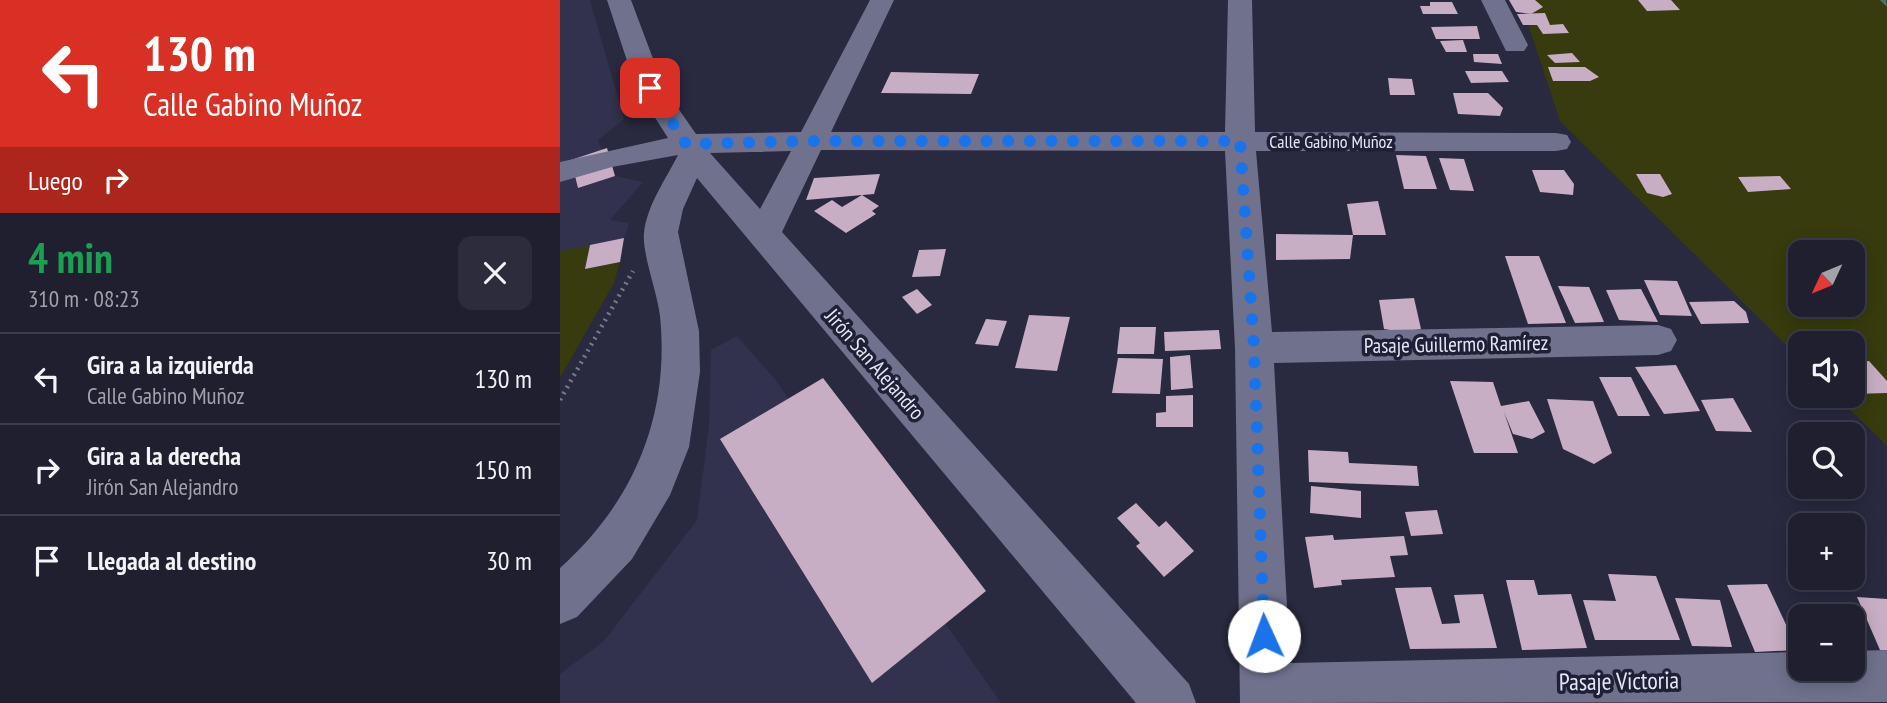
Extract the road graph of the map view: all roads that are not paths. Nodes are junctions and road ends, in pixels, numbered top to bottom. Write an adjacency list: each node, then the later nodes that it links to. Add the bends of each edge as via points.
1 (619, 0): 9 (street, Jirón San Alejandro, via 650,88)
2 (882, 0): 6 (street)
3 (1240, 0): 7 (street)
4 (1493, 0): 5 (street)
5 (1515, 45)
6 (809, 141): 7 (street, Calle Gabino Muñoz); 9 (street, Calle Gabino Muñoz); 11 (street)
7 (1240, 141): 8 (street, Calle Gabino Muñoz); 13 (street)
8 (1556, 142)
9 (690, 149): 10 (street, Calle Gabino Muñoz, via 610,158); 11 (street, Jirón San Alejandro); 14 (street, via 668,204 661,241 676,295 680,332 676,409 661,471 634,523)
10 (560, 172)
11 (763, 236): 17 (street, Jirón San Alejandro)
12 (1658, 340): 13 (street, Pasaje Guillermo Ramírez)
13 (1254, 348): 16 (street)
14 (560, 600)
15 (1887, 676): 16 (street, Pasaje Victoria)
16 (1266, 696)
17 (1170, 703)

